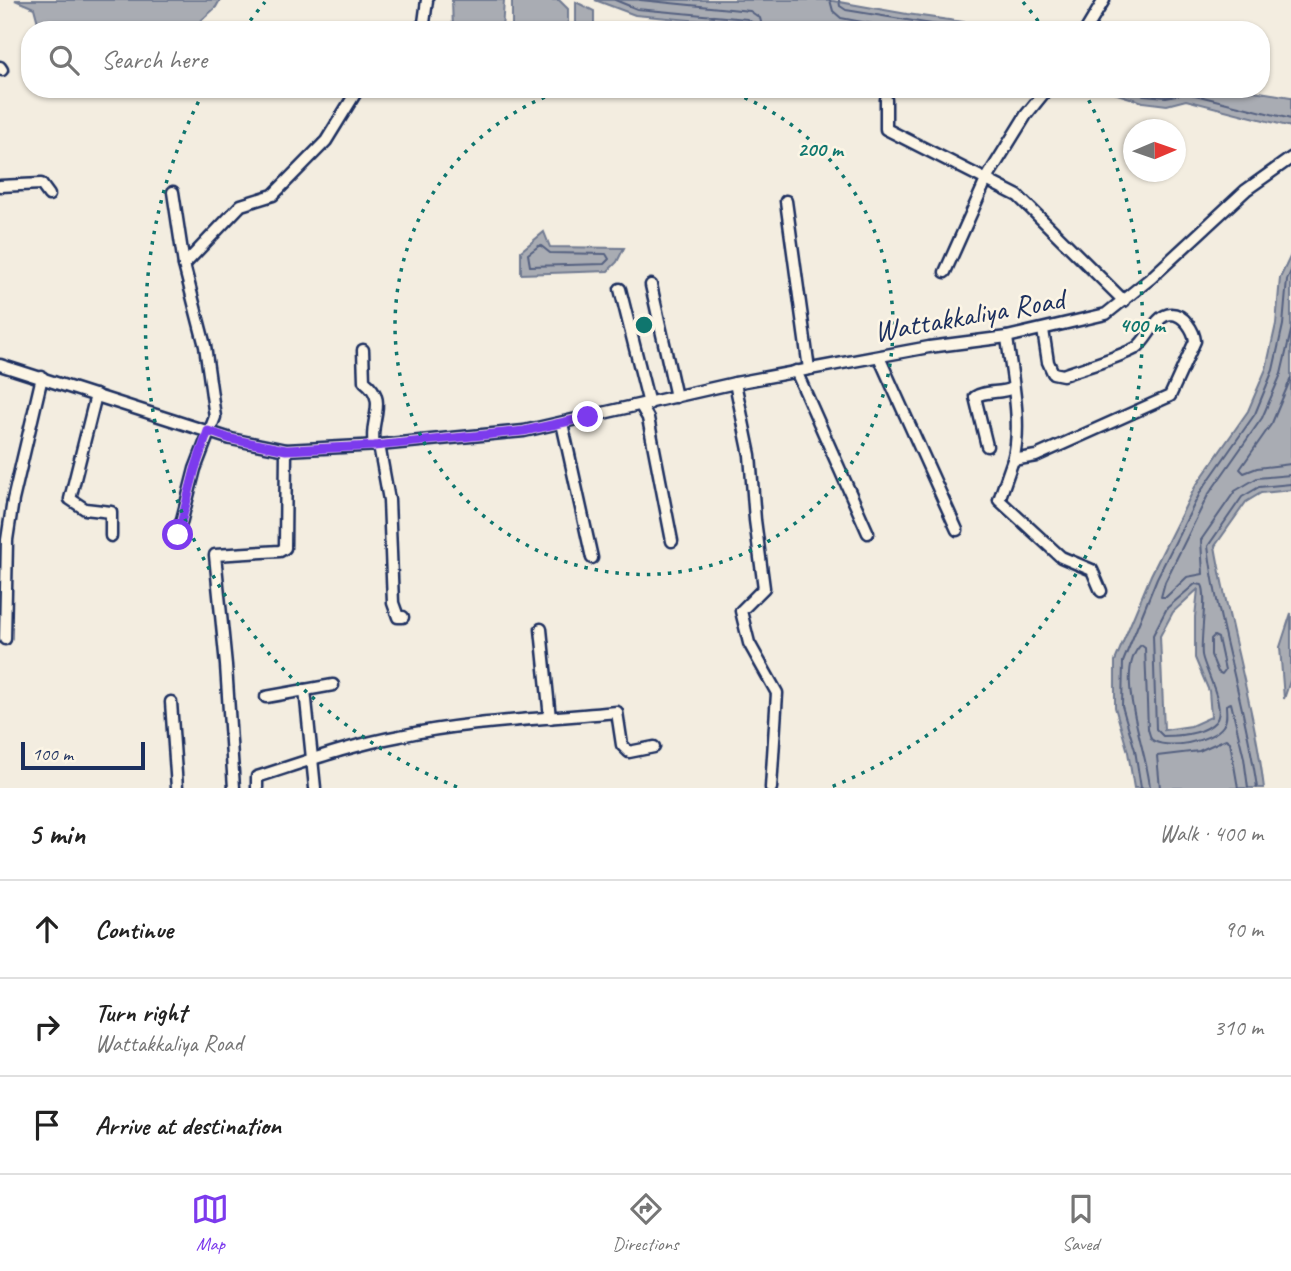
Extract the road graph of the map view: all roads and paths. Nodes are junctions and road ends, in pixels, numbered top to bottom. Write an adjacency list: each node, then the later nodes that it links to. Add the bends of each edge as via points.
1 (427, 0): 3 (street)
2 (1104, 0): 4 (street)
3 (424, 21)
4 (1091, 21)
5 (352, 98): 14 (street, via 326,141 273,195 241,205)
6 (1039, 98): 9 (street)
7 (886, 99): 9 (street, via 886,129)
8 (1291, 158): 18 (street, Wattakkaliya Road, via 1246,190)
9 (987, 178): 15 (street); 18 (street, via 1018,196)
10 (0, 186): 12 (street, via 41,184)
11 (173, 192): 14 (street)
12 (49, 195)
13 (786, 201): 24 (street)
14 (184, 265): 33 (street, via 205,346 215,417)
15 (945, 272)
16 (651, 285): 30 (street)
17 (620, 289): 31 (street)
18 (1124, 301): 19 (street, Wattakkaliya Road, via 1106,314)
19 (1043, 330): 20 (street, Wattakkaliya Road); 37 (street, via 1048,362 1053,373 1063,376 1137,347 1168,314 1183,319 1195,341 1170,396 1037,456)
20 (1007, 337): 22 (street, Wattakkaliya Road); 28 (street)
21 (363, 350): 34 (street, via 364,381 376,391 378,404)
22 (879, 357): 24 (street, Wattakkaliya Road); 38 (street)
23 (0, 365): 26 (street, Wattakkaliya Road)
24 (809, 369): 25 (street, Wattakkaliya Road)
25 (796, 371): 27 (street, Wattakkaliya Road); 39 (street)
26 (42, 377): 29 (street, Wattakkaliya Road); 47 (street, via 7,540)
27 (735, 383): 30 (street, Wattakkaliya Road); 59 (street, via 750,455 764,588 741,611 749,643 777,693)
28 (1013, 388): 35 (street, via 975,397); 37 (street, via 1017,447)
29 (96, 395): 33 (street, Wattakkaliya Road); 41 (street, via 70,499 85,509 111,513)
30 (676, 397): 31 (street, Wattakkaliya Road)
31 (645, 405): 32 (street, Wattakkaliya Road); 42 (street)
32 (562, 423): 34 (street, Wattakkaliya Road); 43 (street)
33 (208, 431): 36 (street, Wattakkaliya Road); 40 (street)
34 (376, 445): 36 (street, Wattakkaliya Road); 45 (street, via 389,500 393,603 398,617)
35 (987, 446)
36 (286, 450): 56 (street, via 285,548 215,555)
37 (1013, 460): 44 (street, via 999,500 1061,556 1092,570)
38 (957, 530)
39 (868, 533)
40 (178, 535)
41 (111, 536)
42 (671, 541)
43 (592, 558)
44 (1101, 591)
45 (403, 617)
46 (541, 629): 52 (street)
47 (5, 639)
48 (333, 685): 49 (street)
49 (304, 690): 50 (street); 54 (street)
50 (265, 697)
51 (171, 702): 55 (street)
52 (550, 718): 53 (street, via 617,712 622,746 629,752); 54 (street, via 401,735)
53 (654, 747)
54 (312, 760): 57 (street, via 257,777); 58 (street)
55 (177, 788)
56 (234, 788)
57 (257, 788)
58 (315, 788)
59 (771, 788)

